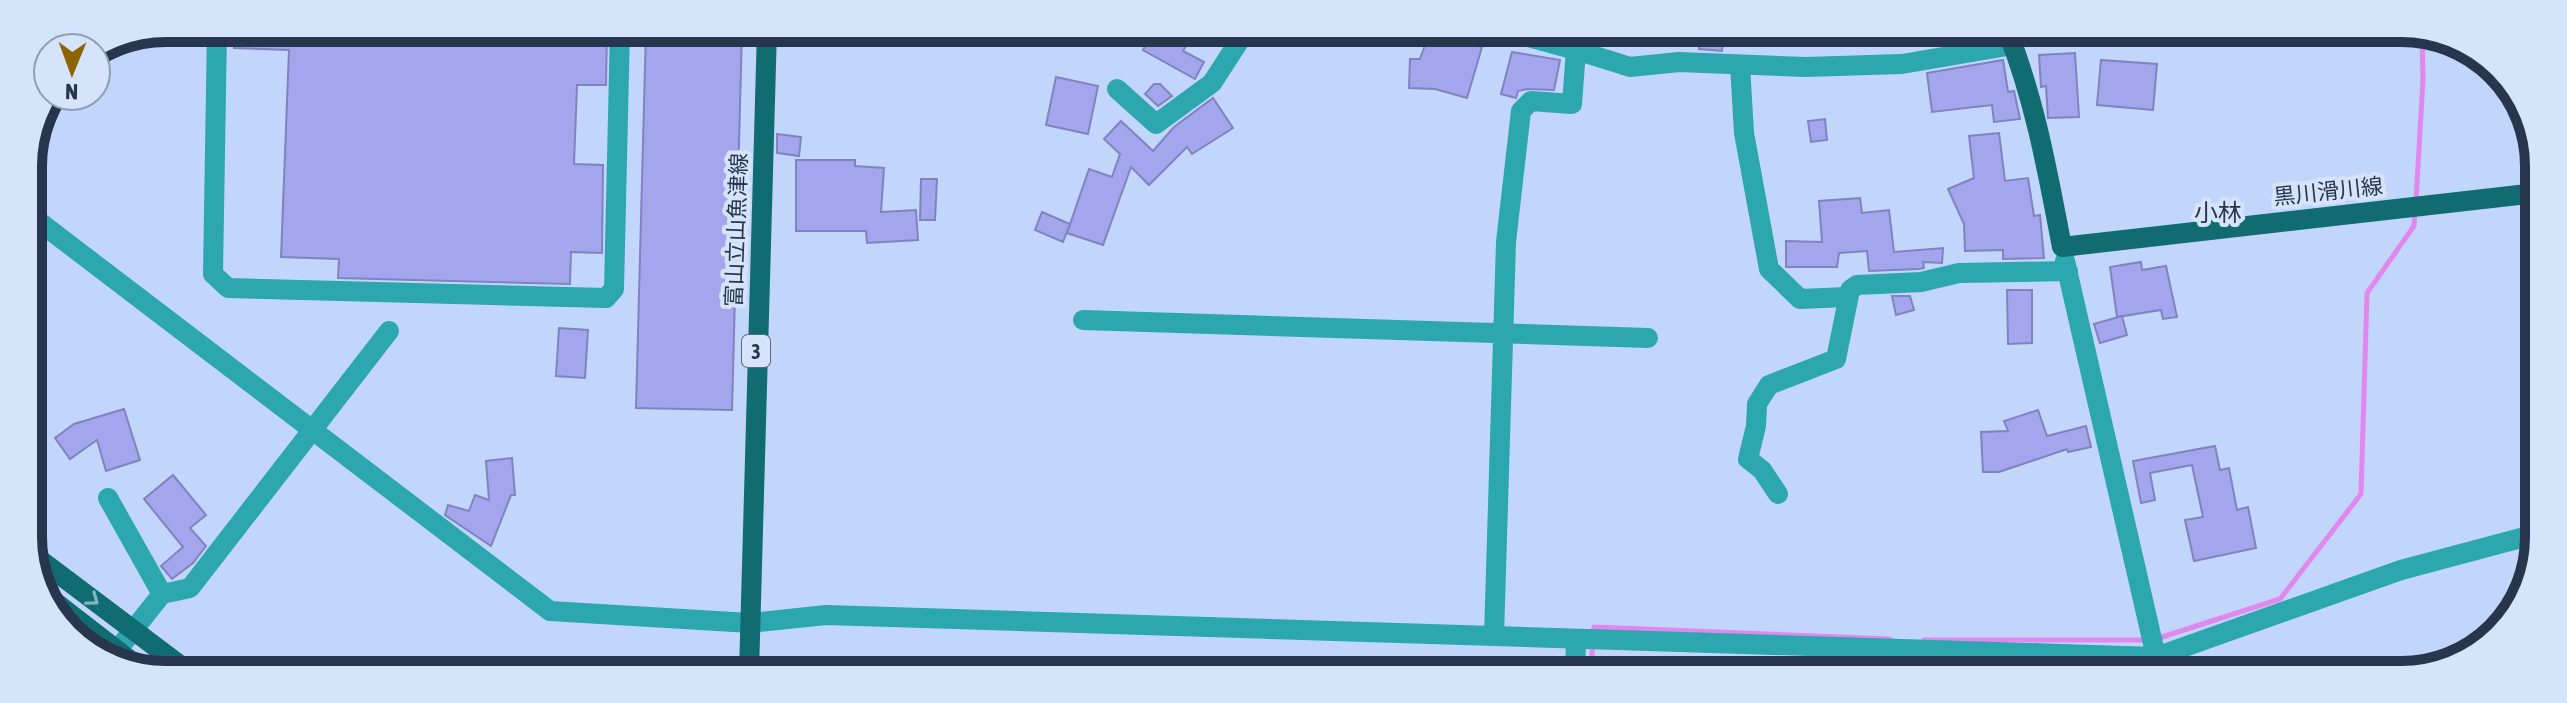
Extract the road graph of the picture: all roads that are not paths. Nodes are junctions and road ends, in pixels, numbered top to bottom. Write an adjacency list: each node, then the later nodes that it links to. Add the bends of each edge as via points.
1 (217, 42): 2 (street, via 213,274 228,288 606,298 614,289)
2 (620, 42)
3 (767, 42): 27 (main road, 富山立山魚津線 / 3)
4 (1239, 42): 10 (street, via 1212,83 1156,124)
5 (1546, 42): 8 (street)
6 (1990, 42): 9 (street, via 1902,64)
7 (2011, 42): 13 (main road, via 2042,144)
8 (1576, 50): 9 (street, via 1630,67 1679,62); 18 (street, via 1572,104 1531,101 1521,111)
9 (1740, 65): 15 (street, via 1744,133 1769,269 1800,299)
10 (1117, 89)
11 (2525, 194): 13 (main road, 黒川滑川線)
12 (42, 224): 20 (street)
13 (2062, 247): 14 (street)
14 (2068, 271): 15 (street, via 1959,273 1921,282 1857,285); 37 (street)
15 (1847, 297): 21 (street, via 1836,359 1769,385 1757,404 1748,459)
16 (1083, 320): 18 (street)
17 (389, 331): 20 (street)
18 (1502, 333): 19 (street); 29 (street)
19 (1648, 338)
20 (310, 429): 25 (street, via 190,588); 27 (street, via 550,611)
21 (1778, 494)
22 (108, 498): 25 (street)
23 (2525, 537): 38 (street, via 2401,570)
24 (45, 564): 28 (main road, one-way to 28)
25 (162, 594): 28 (street)
26 (73, 618): 30 (main road)
27 (750, 623): 29 (street, via 826,615); 34 (main road, 富山立山魚津線 / 3)
28 (133, 631): 32 (street); 33 (main road)
29 (1494, 636): 31 (street)
30 (97, 639)
31 (1576, 640): 35 (street); 36 (street)
32 (117, 650)
33 (174, 661)
34 (749, 661)
35 (1575, 661)
36 (2046, 661)
37 (2157, 661)
38 (2171, 661)

